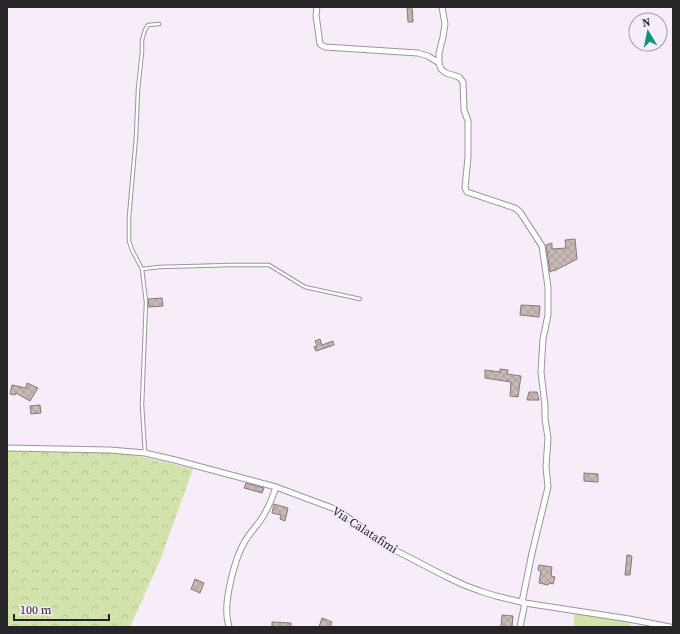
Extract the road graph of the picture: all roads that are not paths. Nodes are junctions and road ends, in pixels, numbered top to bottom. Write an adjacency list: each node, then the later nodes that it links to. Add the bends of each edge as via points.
1 (317, 7): 4 (street, via 320,44 325,47 418,53)
2 (442, 7): 4 (street, via 445,24)
3 (159, 24): 5 (lane, via 148,25 142,40 129,217 132,250)
4 (439, 63): 10 (street, via 446,73 460,77 463,82 464,110 468,121 465,188 467,192 515,208 542,246 548,294 541,372 548,438 548,487 532,553)
5 (142, 269): 6 (lane, via 269,265 305,287); 8 (lane, via 146,302 142,405)
6 (360, 299)
7 (7, 448): 8 (street, Via Calatafimi)
8 (145, 453): 9 (street, Via Calatafimi)
9 (276, 487): 10 (street, Via Calatafimi, via 335,509 385,545 464,585); 11 (street, via 261,519 243,544 234,568 227,602)
10 (524, 602): 12 (street); 13 (street, Via Calatafimi)
11 (229, 627)
12 (520, 627)
13 (670, 627)

